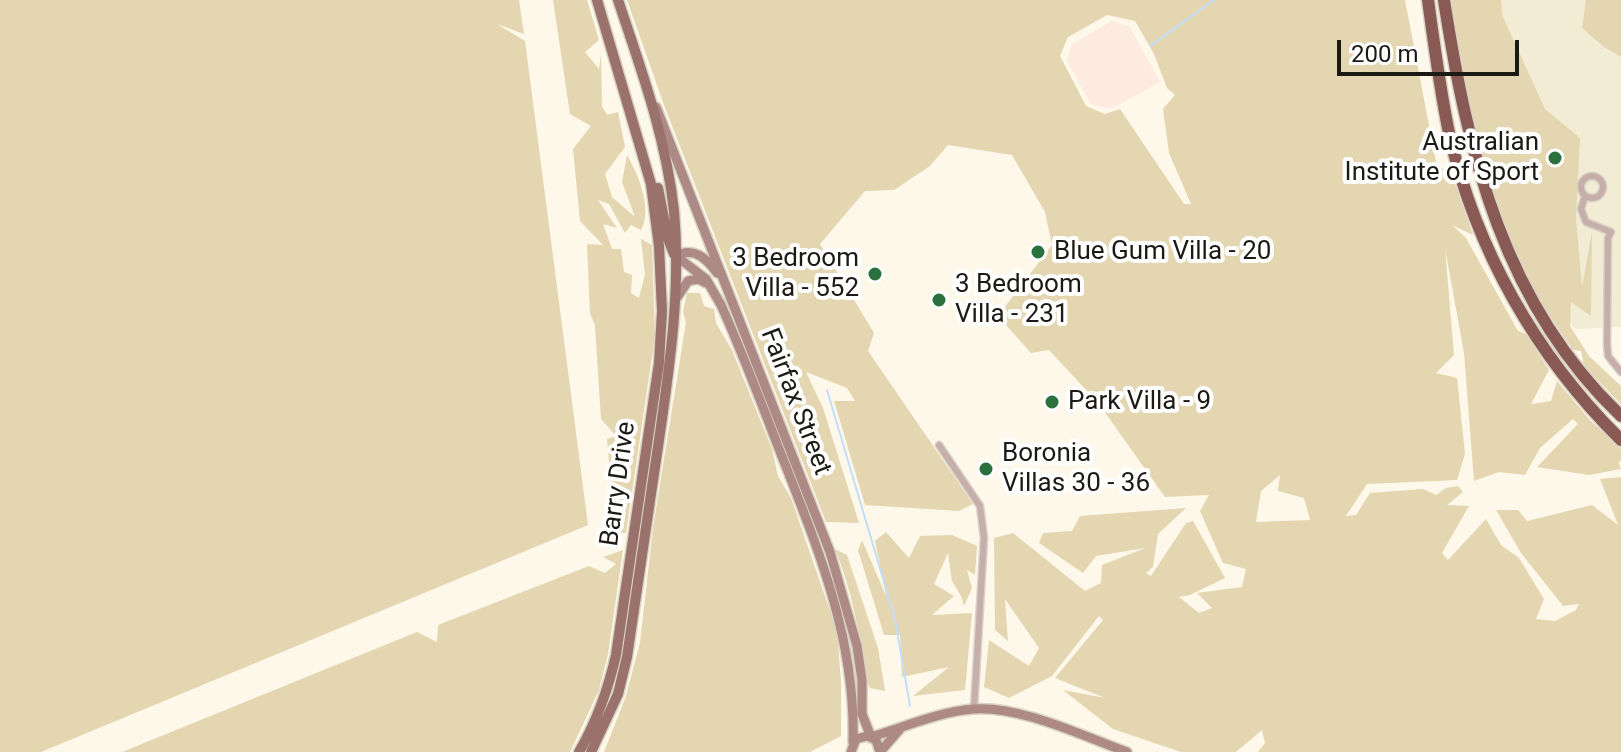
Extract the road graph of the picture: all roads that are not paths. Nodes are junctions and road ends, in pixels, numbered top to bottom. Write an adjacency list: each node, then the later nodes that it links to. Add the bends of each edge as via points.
1 (597, 0): 5 (main road)
2 (618, 0): 6 (main road)
3 (1428, 0): 15 (highway, via 1450,134 1487,247 1544,349)
4 (1444, 0): 14 (highway, via 1466,124 1502,238 1559,341)
5 (608, 35): 8 (main road, via 643,130); 12 (main road, Barry Drive, via 656,214)
6 (648, 90): 8 (main road, via 668,168); 10 (main road, Fairfax Street)
7 (1585, 196): 13 (street, via 1581,209 1586,222 1611,232 1607,343 1608,356)
8 (676, 256): 9 (main road, Fairfax Street); 10 (main road, via 689,252 704,258); 11 (main road, Barry Drive); 12 (main road, via 667,269)
9 (712, 288): 11 (main road, via 691,280); 20 (main road, Fairfax Street, via 836,603 849,669)
10 (729, 293): 19 (main road, Fairfax Street, via 843,591 861,667 862,714)
11 (676, 299): 22 (main road, Barry Drive, via 627,657 618,694)
12 (662, 311): 21 (main road, Barry Drive, via 616,655 603,703)
13 (1621, 372)
14 (1621, 416)
15 (1621, 440)
16 (939, 445): 17 (street, via 983,516)
17 (974, 709): 18 (main road); 24 (main road, via 1021,714)
18 (900, 729): 19 (main road); 23 (main road)
19 (871, 737): 20 (main road, via 863,736); 23 (main road, Fairfax Street)
20 (851, 749)
21 (579, 752)
22 (591, 752)
23 (880, 752)
24 (1127, 752)

